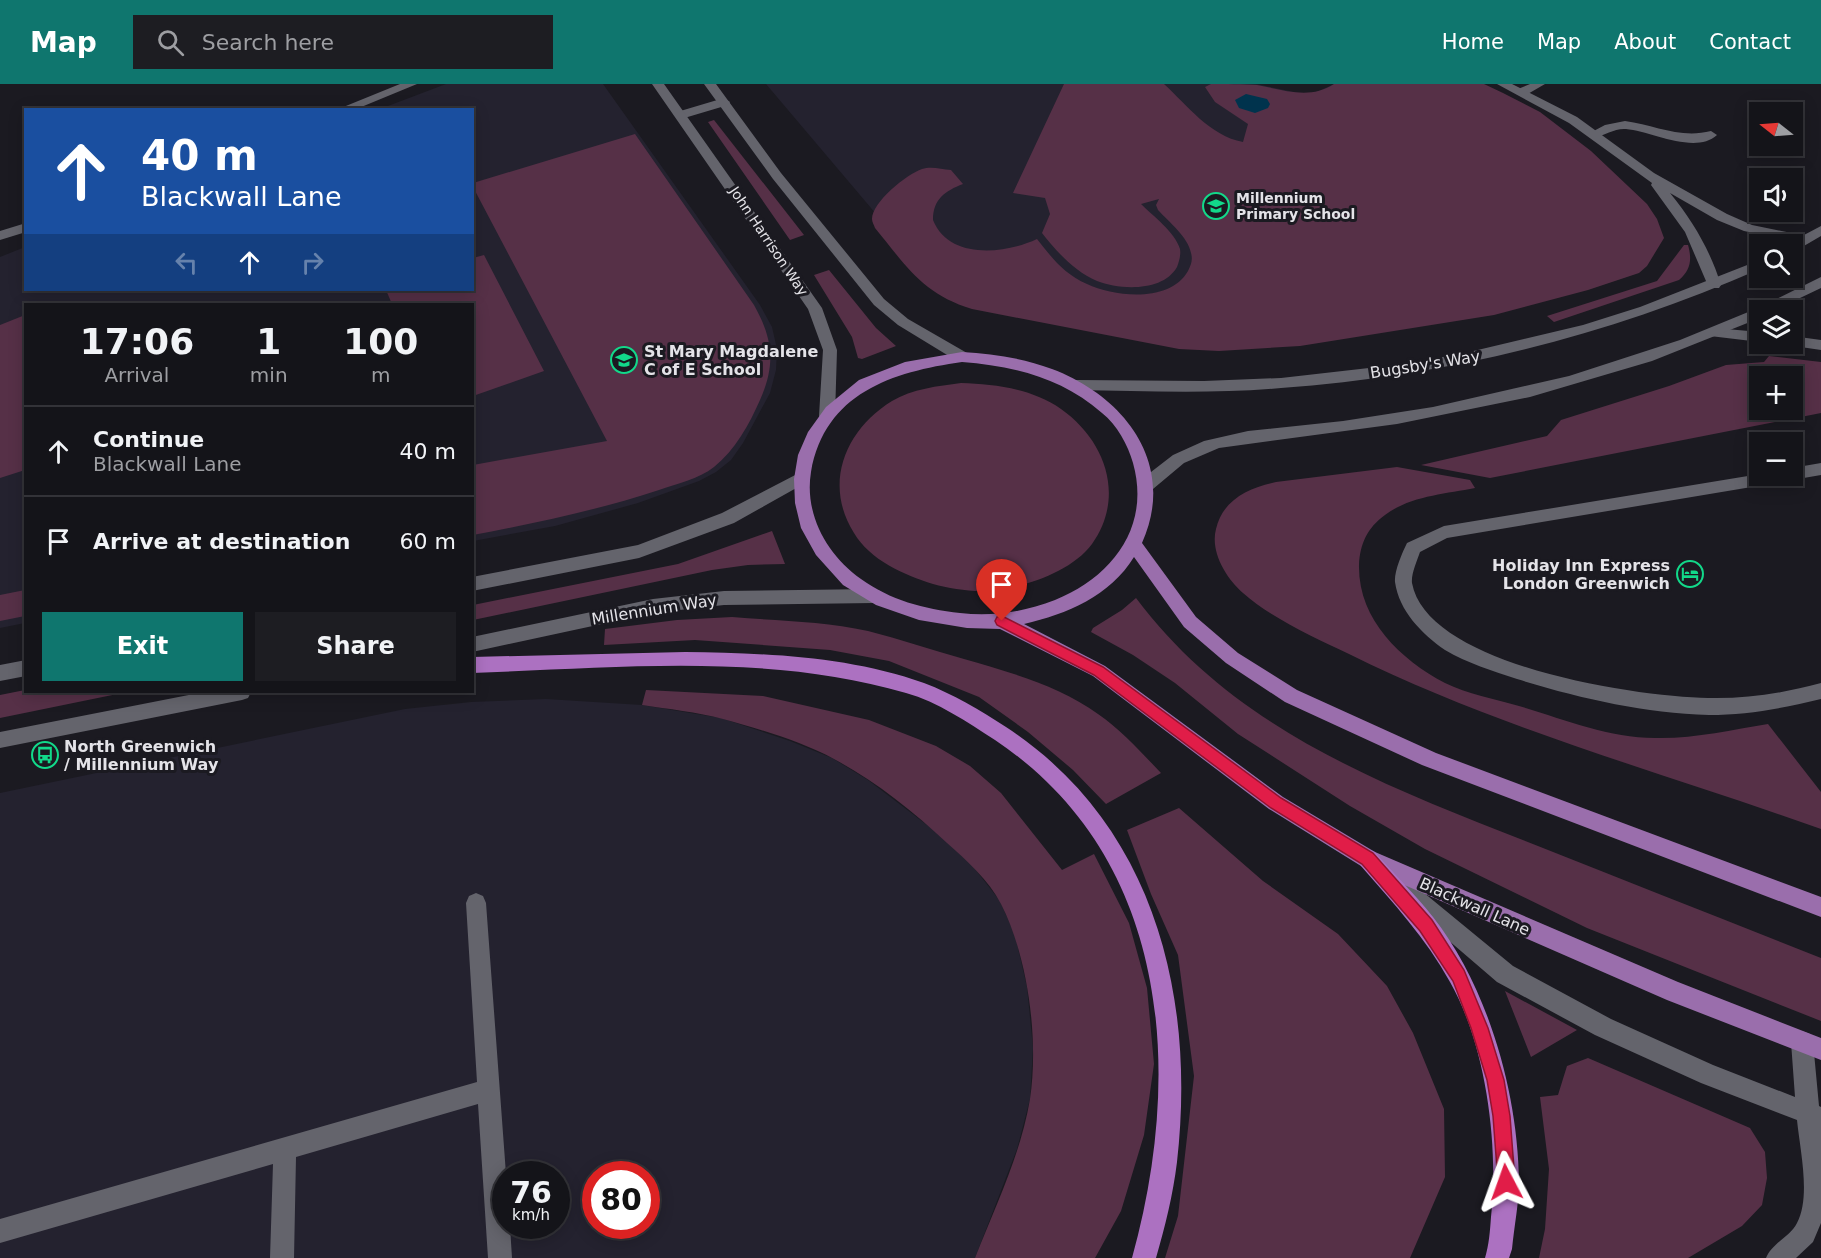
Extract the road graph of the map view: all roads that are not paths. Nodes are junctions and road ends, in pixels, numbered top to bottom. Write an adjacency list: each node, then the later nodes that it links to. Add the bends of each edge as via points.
1 (411, 84): 8 (street)
2 (658, 84): 9 (street, John Harrison Way)
3 (710, 84): 7 (street)
4 (1503, 84): 6 (street)
5 (1539, 84): 6 (street)
6 (1522, 92): 10 (street)
7 (724, 102): 9 (street); 27 (street, via 777,176 879,302 903,322)
8 (347, 108)
9 (681, 115): 29 (street, John Harrison Way, via 825,328 830,350)
10 (1594, 134): 11 (street, via 1623,124 1678,139 1697,140); 12 (street)
11 (1712, 135)
12 (1650, 176): 16 (street, via 1737,224); 20 (street, via 1697,238)
13 (24, 228): 15 (street)
14 (1821, 230): 16 (street)
15 (0, 237)
16 (1806, 240): 17 (street)
17 (1803, 242)
18 (1749, 269): 20 (street, Bugsby's Way)
19 (1821, 282): 21 (street)
20 (1714, 285): 28 (street, Bugsby's Way, via 1574,333 1418,366 1280,383)
21 (1784, 300)
22 (1749, 317): 23 (street)
23 (1715, 333): 24 (street); 34 (street, via 1646,359 1452,409 1222,441 1190,452)
24 (1749, 337)
25 (1803, 343): 26 (street)
26 (1821, 345)
27 (962, 357): 28 (main road, via 1002,360 1040,369); 29 (main road, via 922,362 885,374 852,392)
28 (1076, 385): 34 (main road, via 1112,412 1136,446)
29 (827, 416): 32 (main road, via 804,456)
30 (1821, 469): 31 (street)
31 (1803, 472)
32 (801, 478): 36 (street, via 728,518 639,551); 37 (main road, via 803,510 816,542 840,572)
33 (1749, 481): 43 (street, via 1444,532 1413,548 1402,580 1415,611 1445,640 1496,664 1548,680 1612,695 1682,705 1750,706)
34 (1147, 485): 35 (main road, via 1145,515)
35 (1134, 544): 38 (main road, via 1104,581 1057,608); 48 (main road, via 1190,622 1232,658 1291,696 1429,759)
36 (474, 584)
37 (874, 596): 38 (main road, via 935,617); 39 (street, Millennium Way, via 724,598 665,604)
38 (1002, 621): 46 (main road, Blackwall Lane, via 1098,671 1276,803)
39 (474, 645)
40 (474, 665): 56 (highway, via 719,659 845,671 898,682 962,709 1040,763 1077,799 1127,874 1157,967 1167,1020 1167,1149 1155,1224)
41 (24, 668): 42 (street)
42 (0, 673)
43 (1821, 692)
44 (237, 693): 45 (street)
45 (0, 740)
46 (1368, 859): 49 (main road, Blackwall Lane, via 1675,992); 51 (street, via 1505,974 1603,1027 1709,1075); 57 (highway, via 1426,925 1459,976 1480,1028 1502,1116 1506,1182)
47 (476, 903): 50 (street)
48 (1821, 907)
49 (1811, 1045): 51 (street)
50 (489, 1090): 52 (street); 55 (street)
51 (1815, 1116): 58 (street, via 1816,1205 1805,1234)
52 (285, 1149): 53 (street); 54 (street)
53 (0, 1231)
54 (282, 1258)
55 (500, 1258)
56 (1144, 1258)
57 (1497, 1258)
58 (1778, 1258)

